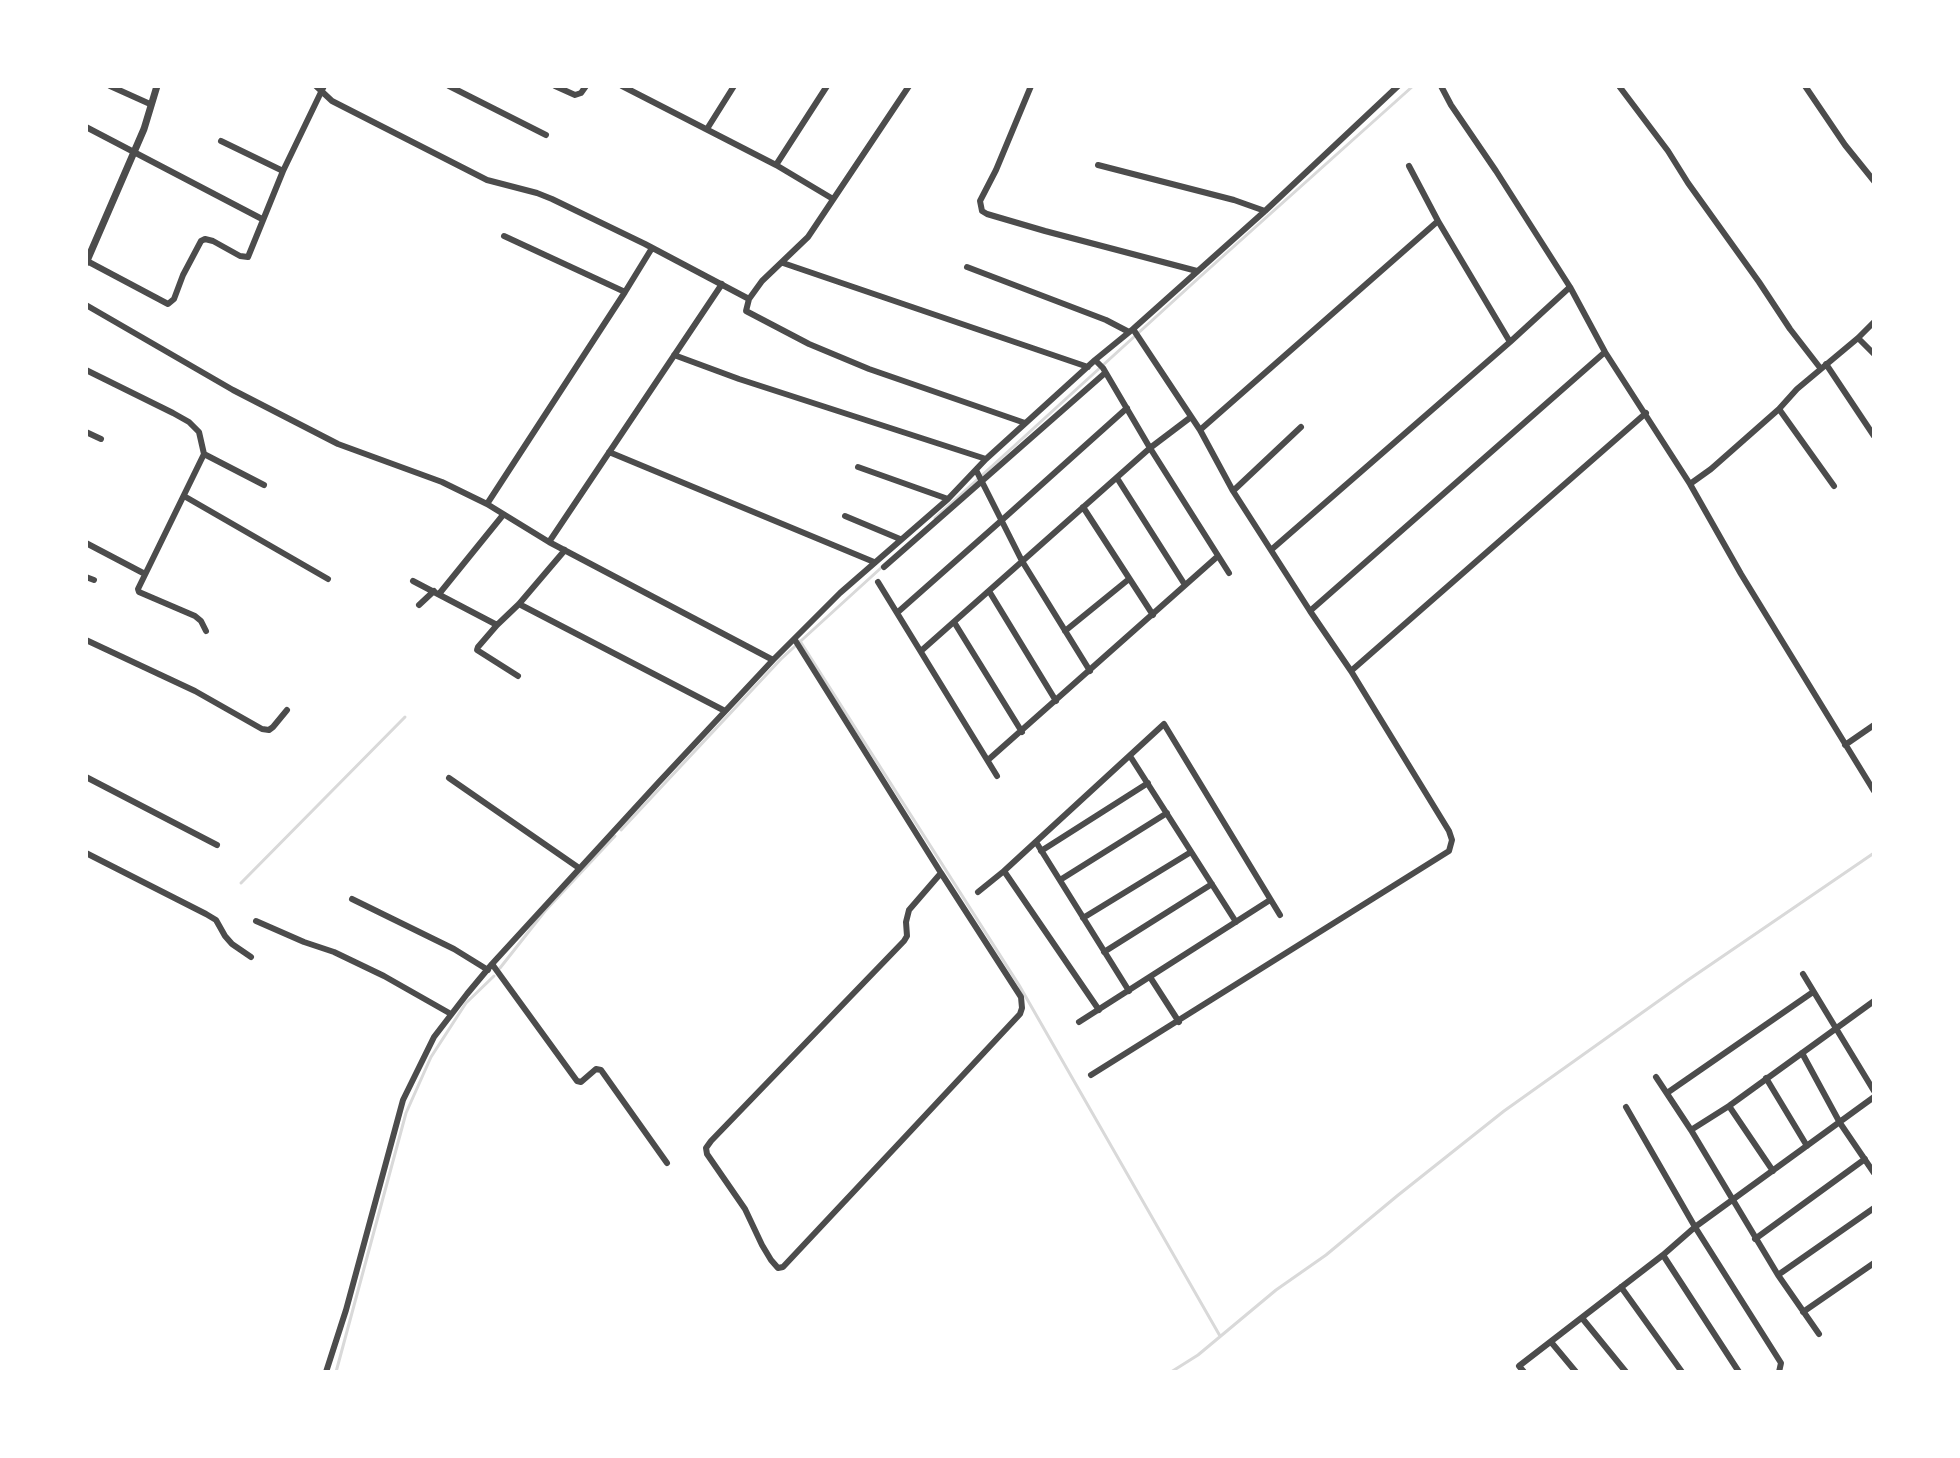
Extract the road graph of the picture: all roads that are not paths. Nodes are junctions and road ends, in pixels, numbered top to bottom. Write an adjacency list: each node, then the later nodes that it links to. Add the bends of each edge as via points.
1 (110, 86): 16 (street)
2 (157, 86): 16 (street)
3 (449, 86): 19 (street)
4 (555, 86): 5 (street, via 578,95)
5 (586, 86)
6 (622, 86): 18 (street)
7 (734, 86): 18 (street)
8 (827, 86): 22 (street)
9 (909, 86): 27 (street)
10 (1031, 86): 37 (street, via 980,201 982,211)
11 (1398, 86): 28 (street)
12 (1441, 86): 39 (street)
13 (1619, 86): 52 (street, via 1790,329)
14 (1805, 86): 26 (street)
15 (321, 88): 25 (street); 33 (street, via 332,101 487,180 552,199)
16 (150, 104): 21 (street)
17 (86, 127): 21 (street)
18 (707, 129): 22 (street)
19 (546, 135)
20 (221, 141): 25 (street)
21 (134, 153): 29 (street); 32 (street)
22 (776, 165): 27 (street)
23 (1098, 165): 28 (street)
24 (1409, 166): 30 (street)
25 (283, 171): 29 (street)
26 (1874, 181)
27 (833, 199): 35 (street)
28 (1265, 211): 37 (street)
29 (262, 219): 34 (street, via 248,257 201,241 168,304)
30 (1438, 221): 46 (street); 60 (street)
31 (504, 236): 40 (street)
32 (90, 239): 34 (street)
33 (652, 248): 38 (street); 40 (street)
34 (86, 262)
35 (783, 263): 41 (street); 51 (street)
36 (967, 267): 44 (street)
37 (1197, 271): 44 (street)
38 (722, 284): 41 (street); 49 (street)
39 (1570, 287): 46 (street); 47 (street)
40 (625, 292): 77 (street)
41 (749, 299): 58 (street, via 746,311 809,344)
42 (86, 305): 77 (street, via 338,444)
43 (1874, 322): 45 (street)
44 (1131, 331): 50 (street); 57 (street)
45 (1858, 338): 48 (street); 52 (street)
46 (1510, 342): 86 (street)
47 (1605, 352): 56 (street); 104 (street)
48 (1874, 354)
49 (674, 355): 65 (street); 67 (street)
50 (1101, 366): 51 (street); 54 (street); 69 (street)
51 (1088, 367): 58 (street)
52 (1823, 367): 55 (street); 62 (street)
53 (86, 370): 66 (street, via 189,422 199,432)
54 (1127, 408): 64 (street); 81 (street)
55 (1779, 409): 71 (street); 73 (street)
56 (1646, 413): 71 (street); 116 (street)
57 (1191, 417): 60 (street); 64 (street)
58 (1025, 423): 67 (street)
59 (1301, 427): 74 (street)
60 (1200, 430): 74 (street)
61 (86, 432): 63 (street)
62 (1874, 436)
63 (101, 439)
64 (1150, 448): 70 (street); 87 (street)
65 (609, 452): 82 (street); 89 (street)
66 (204, 454): 72 (street); 75 (street)
67 (986, 459): 69 (street)
68 (858, 467): 76 (street)
69 (979, 475): 76 (street); 81 (street); 84 (street)
70 (1117, 478): 78 (street); 99 (street)
71 (1690, 484): 123 (street)
72 (264, 485)
73 (1834, 486)
74 (1233, 491): 86 (street)
75 (184, 496): 92 (street); 94 (street)
76 (948, 499): 84 (street)
77 (487, 504): 79 (street)
78 (1083, 507): 88 (street); 95 (street)
79 (503, 515): 82 (street); 101 (street)
80 (845, 516): 84 (street)
81 (1002, 520): 88 (street); 105 (street)
82 (549, 542): 85 (street)
83 (86, 543): 92 (street)
84 (900, 544): 89 (street); 90 (street)
85 (565, 550): 102 (street); 114 (street)
86 (1271, 550): 104 (street)
87 (1218, 556): 91 (street); 99 (street)
88 (1022, 561): 100 (street); 110 (street)
89 (874, 562): 112 (street)
90 (884, 567)
91 (1229, 573)
92 (145, 574): 109 (street, via 139,592 195,616)
93 (86, 577): 96 (street)
94 (328, 579)
95 (1129, 579): 106 (street); 110 (street)
96 (94, 580)
97 (413, 581): 101 (street)
98 (878, 582): 105 (street)
99 (1185, 585): 106 (street)
100 (989, 591): 107 (street); 118 (street)
101 (437, 593): 103 (street); 108 (street)
102 (519, 604): 108 (street); 120 (street)
103 (419, 605)
104 (1310, 611): 116 (street)
105 (898, 612): 113 (street)
106 (1153, 615): 115 (street)
107 (954, 622): 113 (street); 122 (street)
108 (497, 625): 117 (street, via 477,650)
109 (206, 631)
110 (1065, 631): 115 (street)
111 (86, 640): 119 (street, via 262,729 273,727)
112 (797, 643): 114 (street); 139 (street)
113 (921, 651): 125 (street)
114 (773, 660): 120 (street)
115 (1090, 671): 118 (street)
116 (1351, 671): 160 (street, via 1449,831 1449,851)
117 (518, 676)
118 (1056, 701): 122 (street)
119 (287, 710)
120 (725, 711): 137 (street)
121 (1874, 725): 123 (street)
122 (1022, 732): 125 (street)
123 (1845, 745): 130 (street)
124 (1130, 756): 129 (street); 132 (street); 144 (street, via 1164,724)
125 (988, 760): 126 (street)
126 (997, 776)
127 (86, 777): 133 (street)
128 (449, 778): 137 (street)
129 (1148, 783): 131 (street); 134 (street)
130 (1874, 791)
131 (1167, 813): 135 (street); 140 (street)
132 (1036, 842): 134 (street); 138 (street)
133 (217, 845)
134 (1041, 851): 140 (street)
135 (1191, 852): 141 (street); 146 (street)
136 (86, 853): 150 (street, via 216,920 232,944)
137 (579, 868): 151 (street)
138 (1004, 871): 142 (street); 157 (street)
139 (941, 873): 139 (street, via 1021,997 1020,1014 778,1268 706,1148 904,941 909,910)
140 (1060, 880): 146 (street)
141 (1212, 884): 148 (street); 149 (street)
142 (978, 892)
143 (352, 899): 151 (street)
144 (1270, 900): 145 (street); 148 (street)
145 (1280, 915)
146 (1083, 918): 149 (street)
147 (256, 921): 158 (street, via 334,952)
148 (1236, 922): 153 (street)
149 (1104, 952): 154 (street)
150 (251, 957)
151 (490, 967): 158 (street); 174 (street, via 577,1081 601,1070)
152 (1803, 974): 155 (street)
153 (1150, 977): 154 (street); 160 (street)
154 (1129, 991): 157 (street)
155 (1813, 992): 161 (street); 166 (street)
156 (1874, 1001): 161 (street)
157 (1099, 1010): 159 (street)
158 (451, 1014): 189 (street, via 403,1100)
159 (1079, 1022)
160 (1179, 1022): 163 (street)
161 (1837, 1028): 162 (street); 167 (street)
162 (1802, 1053): 165 (street); 170 (street)
163 (1091, 1075)
164 (1656, 1077): 166 (street)
165 (1766, 1078): 168 (street); 172 (street)
166 (1667, 1093): 171 (street)
167 (1874, 1094): 170 (street)
168 (1729, 1106): 171 (street); 175 (street)
169 (1626, 1107): 179 (street)
170 (1840, 1123): 172 (street); 173 (street)
171 (1691, 1130): 177 (street)
172 (1807, 1146): 175 (street)
173 (1865, 1159): 176 (street); 180 (street)
174 (667, 1163)
175 (1773, 1171): 177 (street)
176 (1874, 1173)
177 (1733, 1198): 179 (street); 180 (street)
178 (1874, 1208): 183 (street)
179 (1695, 1227): 181 (street); 195 (street, via 1781,1363)
180 (1755, 1239): 183 (street)
181 (1663, 1255): 184 (street); 194 (street)
182 (1874, 1263): 185 (street)
183 (1778, 1275): 185 (street)
184 (1621, 1287): 186 (street); 193 (street)
185 (1803, 1312): 187 (street)
186 (1582, 1318): 188 (street); 192 (street)
187 (1819, 1334)
188 (1551, 1342): 190 (street, via 1519,1366); 191 (street)
189 (326, 1372)
190 (1524, 1372)
191 (1576, 1372)
192 (1626, 1372)
193 (1682, 1372)
194 (1739, 1372)
195 (1779, 1372)

